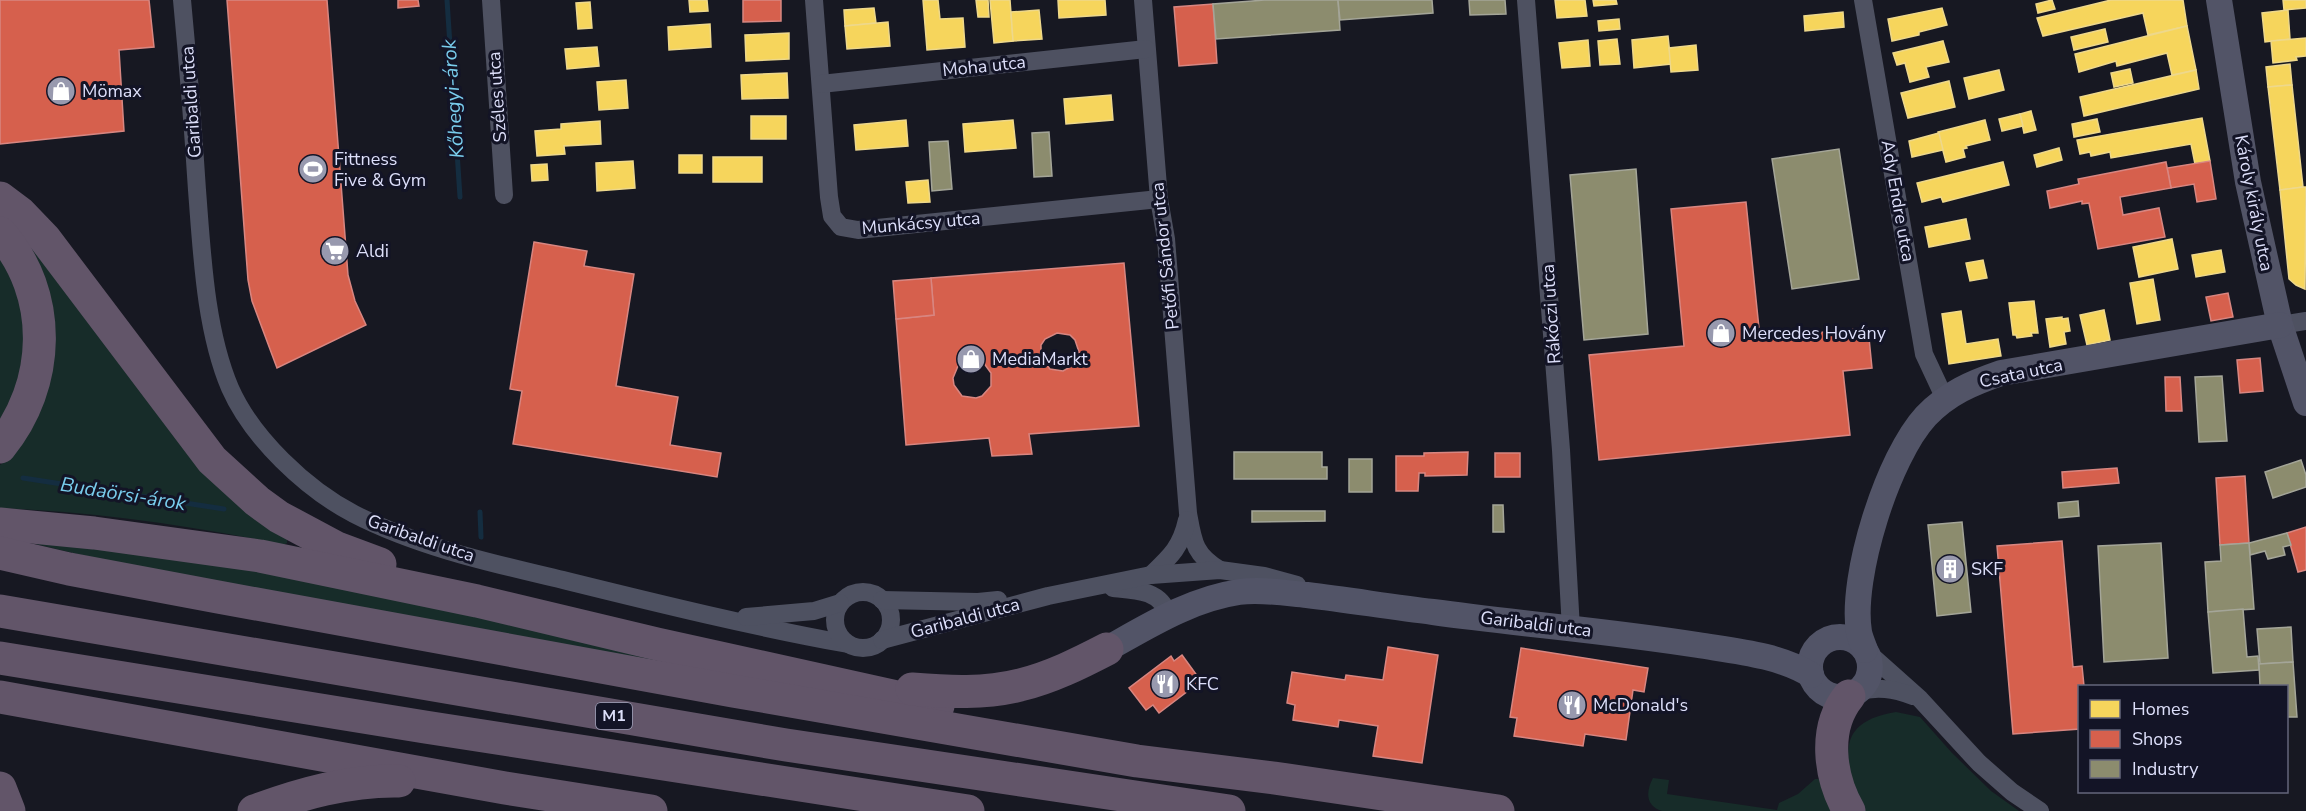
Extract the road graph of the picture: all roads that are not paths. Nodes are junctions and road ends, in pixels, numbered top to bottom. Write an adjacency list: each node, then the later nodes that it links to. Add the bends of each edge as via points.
1 (182, 0): 33 (street, Garibaldi utca, via 209,306 229,385 274,451 298,476 329,499 412,538 543,576)
2 (491, 0): 10 (street, Széles utca)
3 (814, 0): 9 (street, Munkácsy utca)
4 (1143, 0): 8 (street, Petőfi Sándor utca)
5 (1526, 0): 34 (street, Rákóczi utca)
6 (1863, 0): 16 (street, Ady Endre utca, via 1924,354)
7 (2218, 0): 15 (street, Károly király utca, via 2248,182)
8 (1146, 49): 9 (street, Moha utca); 12 (street, Petőfi Sándor utca)
9 (821, 84): 12 (street, Munkácsy utca, via 829,197 832,216 842,227 858,230)
10 (504, 195)
11 (0, 198): 29 (highway, via 45,239 212,460 257,501 337,548)
12 (1159, 199): 19 (street, Petőfi Sándor utca, via 1166,239)
13 (0, 233): 18 (highway, via 18,257 34,291 40,347 29,398)
14 (2306, 321): 15 (street, Csata utca)
15 (2280, 325): 16 (street, Csata utca, via 2001,374 1968,385); 17 (street, Károly király utca)
16 (1945, 399): 24 (street, Csata utca, via 1925,417 1897,462 1878,512)
17 (2306, 403)
18 (0, 447)
19 (1188, 513): 22 (street, Petőfi Sándor utca, via 1197,551); 23 (street, Petőfi Sándor utca, via 1175,552)
20 (0, 524): 29 (highway, via 260,556)
21 (0, 553): 47 (highway, via 733,691 1137,761)
22 (1220, 570): 23 (street, Garibaldi utca); 27 (street, Garibaldi utca, via 1264,576)
23 (1151, 574): 25 (street, Garibaldi utca)
24 (1860, 584): 36 (street, Csata utca, via 1841,624); 39 (street, Csata utca, via 1859,633)
25 (1096, 586): 26 (street, Garibaldi utca); 32 (street, Garibaldi utca, via 1148,593 1166,606)
26 (1048, 596): 28 (street, Garibaldi utca, via 978,602); 35 (street, Garibaldi utca)
27 (1326, 597): 32 (street, Garibaldi utca, via 1240,592 1205,600); 34 (street, Garibaldi utca)
28 (882, 600): 30 (street, via 863,592); 35 (street, via 891,620)
29 (477, 601): 43 (highway)
30 (840, 603): 33 (street, Garibaldi utca, via 814,611); 37 (street, via 835,626)
31 (0, 611): 54 (highway, M1, via 786,745)
32 (1168, 615): 38 (street, Garibaldi utca)
33 (729, 618): 37 (street, Garibaldi utca)
34 (1571, 629): 40 (street, Garibaldi utca)
35 (882, 640): 37 (street, via 870,647)
36 (1824, 643): 39 (street, via 1850,638); 40 (street, Garibaldi utca, via 1798,652); 42 (street, via 1812,657)
37 (848, 644)
38 (1107, 649): 43 (highway, via 1021,685 987,690 946,692)
39 (1865, 650): 44 (street, via 1869,677); 46 (street)
40 (1746, 653): 42 (street, Garibaldi utca)
41 (0, 658): 53 (highway, M1)
42 (1811, 675): 44 (street, via 1822,691 1830,695)
43 (830, 680): 47 (highway)
44 (1853, 694): 46 (street, via 1869,688 1886,689); 56 (highway, via 1835,718 1831,748)
45 (0, 697): 49 (highway)
46 (1920, 699): 57 (street, via 1979,763)
47 (1274, 778): 55 (highway)
48 (0, 788): 50 (highway)
49 (505, 788): 51 (highway, via 395,781 356,783 314,791); 52 (highway)
50 (9, 811)
51 (254, 811)
52 (651, 811)
53 (968, 811)
54 (1229, 811)
55 (1498, 811)
56 (1849, 811)
57 (2040, 811)

